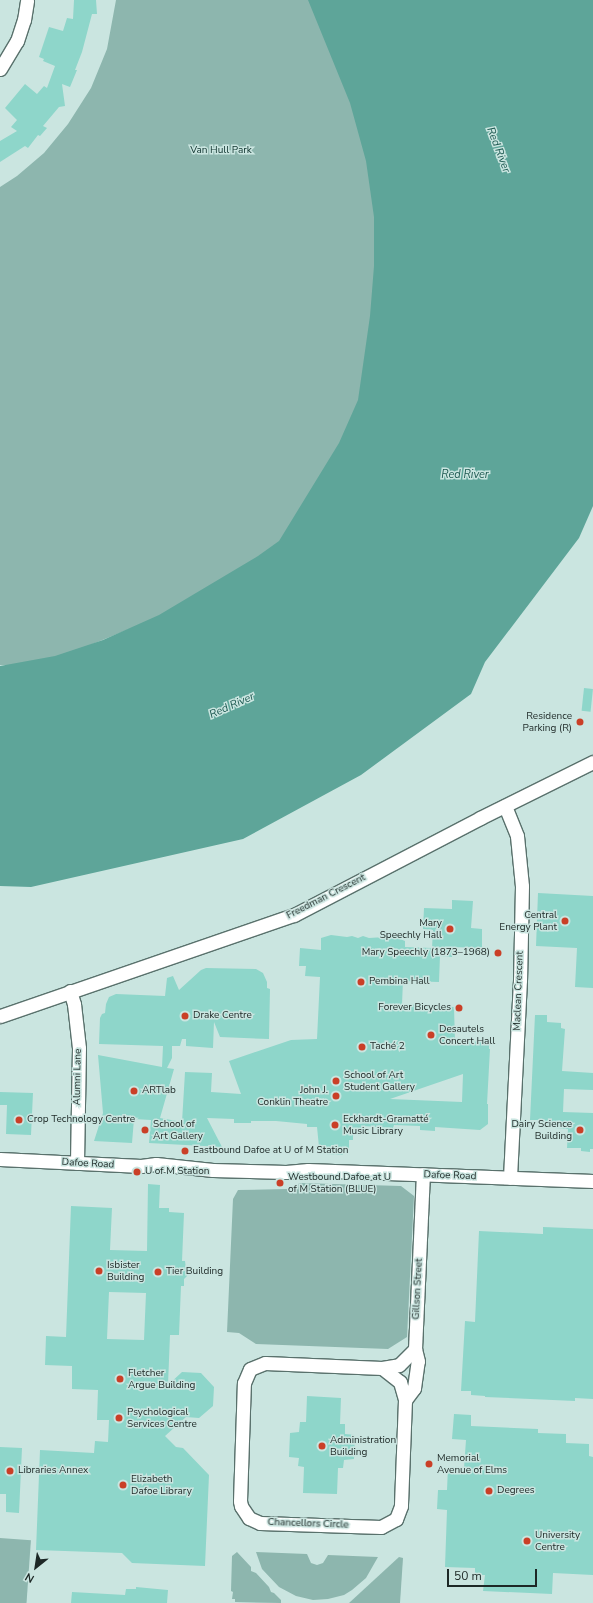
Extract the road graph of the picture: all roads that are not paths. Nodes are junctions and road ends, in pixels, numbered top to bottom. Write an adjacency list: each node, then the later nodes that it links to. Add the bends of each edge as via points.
1 (27, 0): 2 (street, via 17,41)
2 (0, 69)
3 (593, 762): 4 (street, Freedman Crescent)
4 (505, 806): 5 (street, Freedman Crescent, via 294,915); 10 (street, Maclean Crescent, via 517,836 522,886)
5 (70, 992): 6 (street, Freedman Crescent); 8 (street, Alumni Lane, via 74,1004 79,1048)
6 (0, 1016)
7 (0, 1159): 8 (street, Dafoe Road)
8 (77, 1163): 9 (street, Dafoe Road, via 140,1166 175,1165 184,1161 300,1166 308,1170)
9 (423, 1174): 10 (street, Dafoe Road); 12 (street, Gillson Street)
10 (510, 1178): 11 (street, Dafoe Road)
11 (593, 1181)
12 (415, 1349): 13 (street, Chancellors Circle, via 399,1365); 14 (street, Gillson Street, via 418,1361 414,1388)
13 (382, 1368): 14 (street, Chancellors Circle, via 400,1382); 14 (street, Chancellors Circle, via 265,1363 250,1369 244,1383 240,1501 249,1518 260,1523 382,1527 396,1519 401,1506)
14 (405, 1400)

